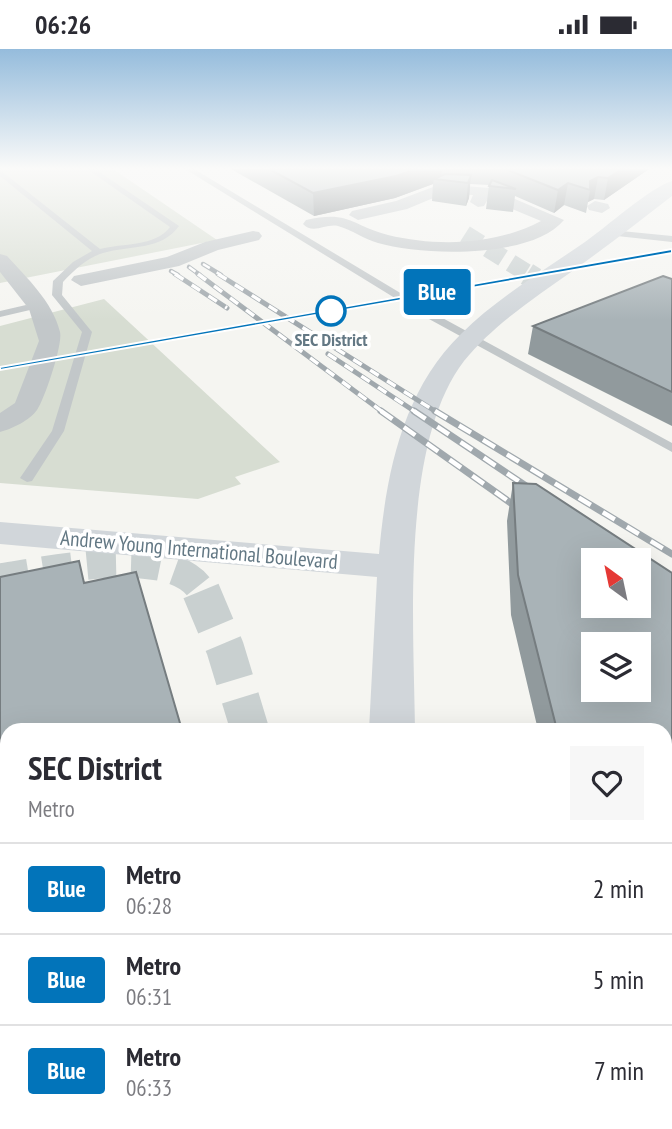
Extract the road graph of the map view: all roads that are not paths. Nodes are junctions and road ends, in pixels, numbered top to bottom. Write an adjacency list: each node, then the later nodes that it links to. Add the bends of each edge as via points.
1 (59, 219): 12 (lane)
2 (165, 219): 12 (lane, via 175,226 159,240)
3 (272, 219): 17 (lane)
4 (409, 219): 11 (street)
5 (554, 219): 11 (street, via 537,232 499,243)
6 (600, 219): 17 (street, via 530,290)
7 (613, 219): 10 (lane)
8 (312, 224): 11 (street, via 334,220 383,239)
9 (253, 236): 14 (street, via 172,262)
10 (672, 239)
11 (422, 245)
12 (99, 252): 20 (lane, via 78,262 58,281 57,295 87,332 58,431)
13 (5, 275): 18 (street, via 46,318 50,341 26,407)
14 (81, 280)
15 (26, 308): 16 (lane)
16 (0, 314)
17 (473, 338): 19 (lane); 22 (street, via 444,369 418,425)
18 (0, 424)
19 (672, 448)
20 (27, 478)
21 (0, 533): 22 (street, Andrew Young International Boulevard)
22 (397, 566): 23 (street)
23 (392, 723)

